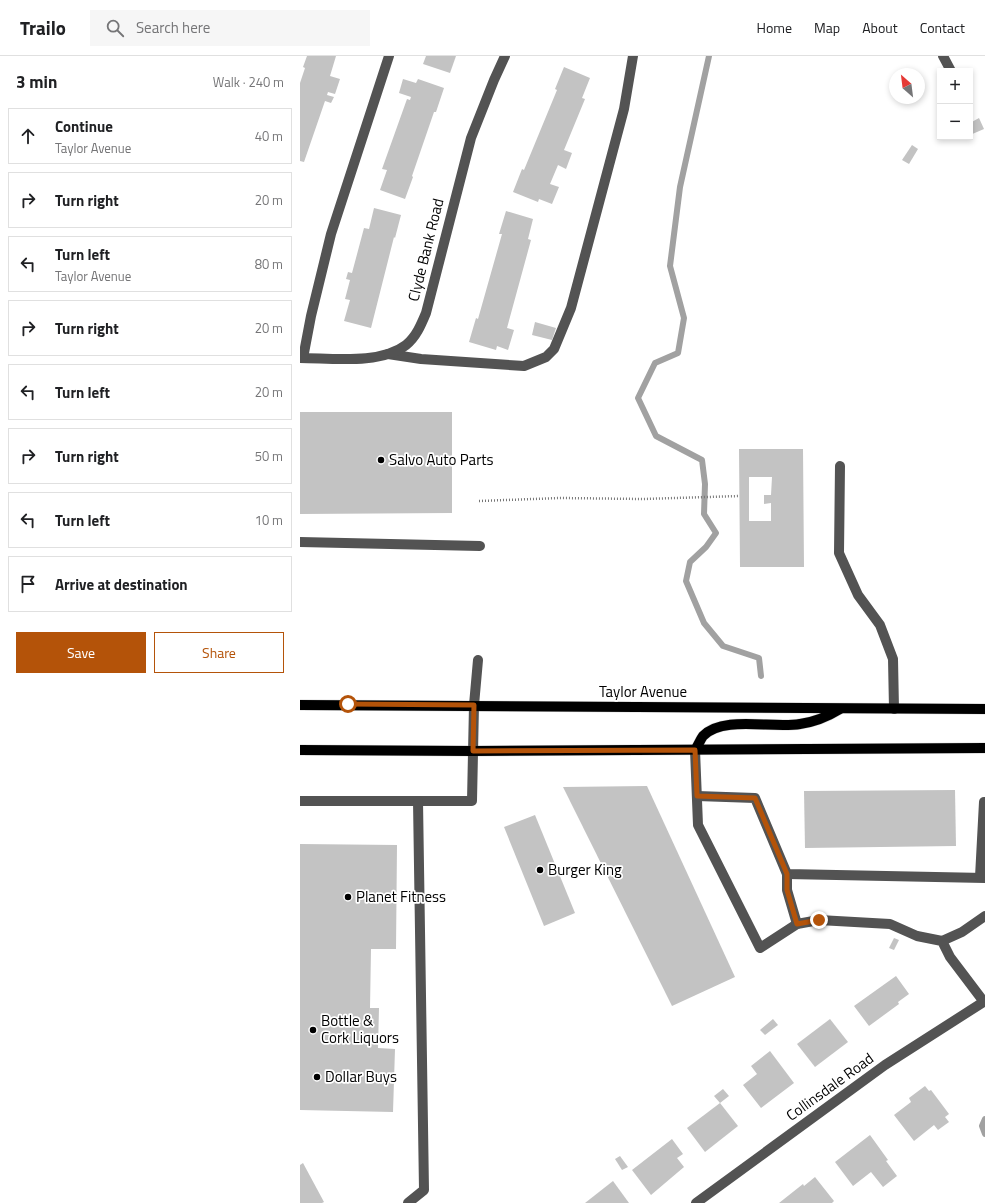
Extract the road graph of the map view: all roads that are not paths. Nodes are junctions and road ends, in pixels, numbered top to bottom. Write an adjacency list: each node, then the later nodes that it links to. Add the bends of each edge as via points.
1 (388, 56): 7 (street, via 331,234)
2 (505, 56): 6 (street, Clyde Bank Road, via 471,138 426,313 413,338 406,345)
3 (633, 56): 6 (street, via 624,109 571,308 554,349 546,357 524,366)
4 (943, 56): 5 (street)
5 (949, 68)
6 (388, 354): 7 (street, Clyde Bank Road, via 364,358)
7 (302, 358)
8 (840, 466): 15 (street, via 839,553 858,595 880,625 893,659)
9 (300, 542): 10 (street)
10 (480, 546)
11 (478, 660): 13 (street)
12 (300, 705): 13 (main road, Taylor Avenue)
13 (474, 705): 14 (main road, Taylor Avenue); 20 (street)
14 (842, 708): 15 (main road, Taylor Avenue); 19 (main road, via 824,718 799,725 727,725 715,728 703,736)
15 (894, 709): 16 (main road, Taylor Avenue)
16 (985, 709)
17 (985, 748): 19 (main road)
18 (300, 750): 20 (main road)
19 (695, 750): 20 (main road); 21 (street)
20 (473, 751): 23 (street, via 472,801)
21 (697, 796): 25 (street, via 755,798); 28 (street, via 698,825 760,948)
22 (300, 800): 23 (street)
23 (418, 801): 31 (street, via 424,1190)
24 (985, 802): 26 (street)
25 (787, 874): 26 (street); 28 (street, via 787,890)
26 (983, 878)
27 (985, 916): 29 (street, via 962,932)
28 (797, 924): 29 (street, via 819,920 890,924 917,936)
29 (942, 941): 30 (street, via 950,957)
30 (985, 1002): 32 (street, Collinsdale Road, via 886,1065)
31 (408, 1203)
32 (696, 1203)

